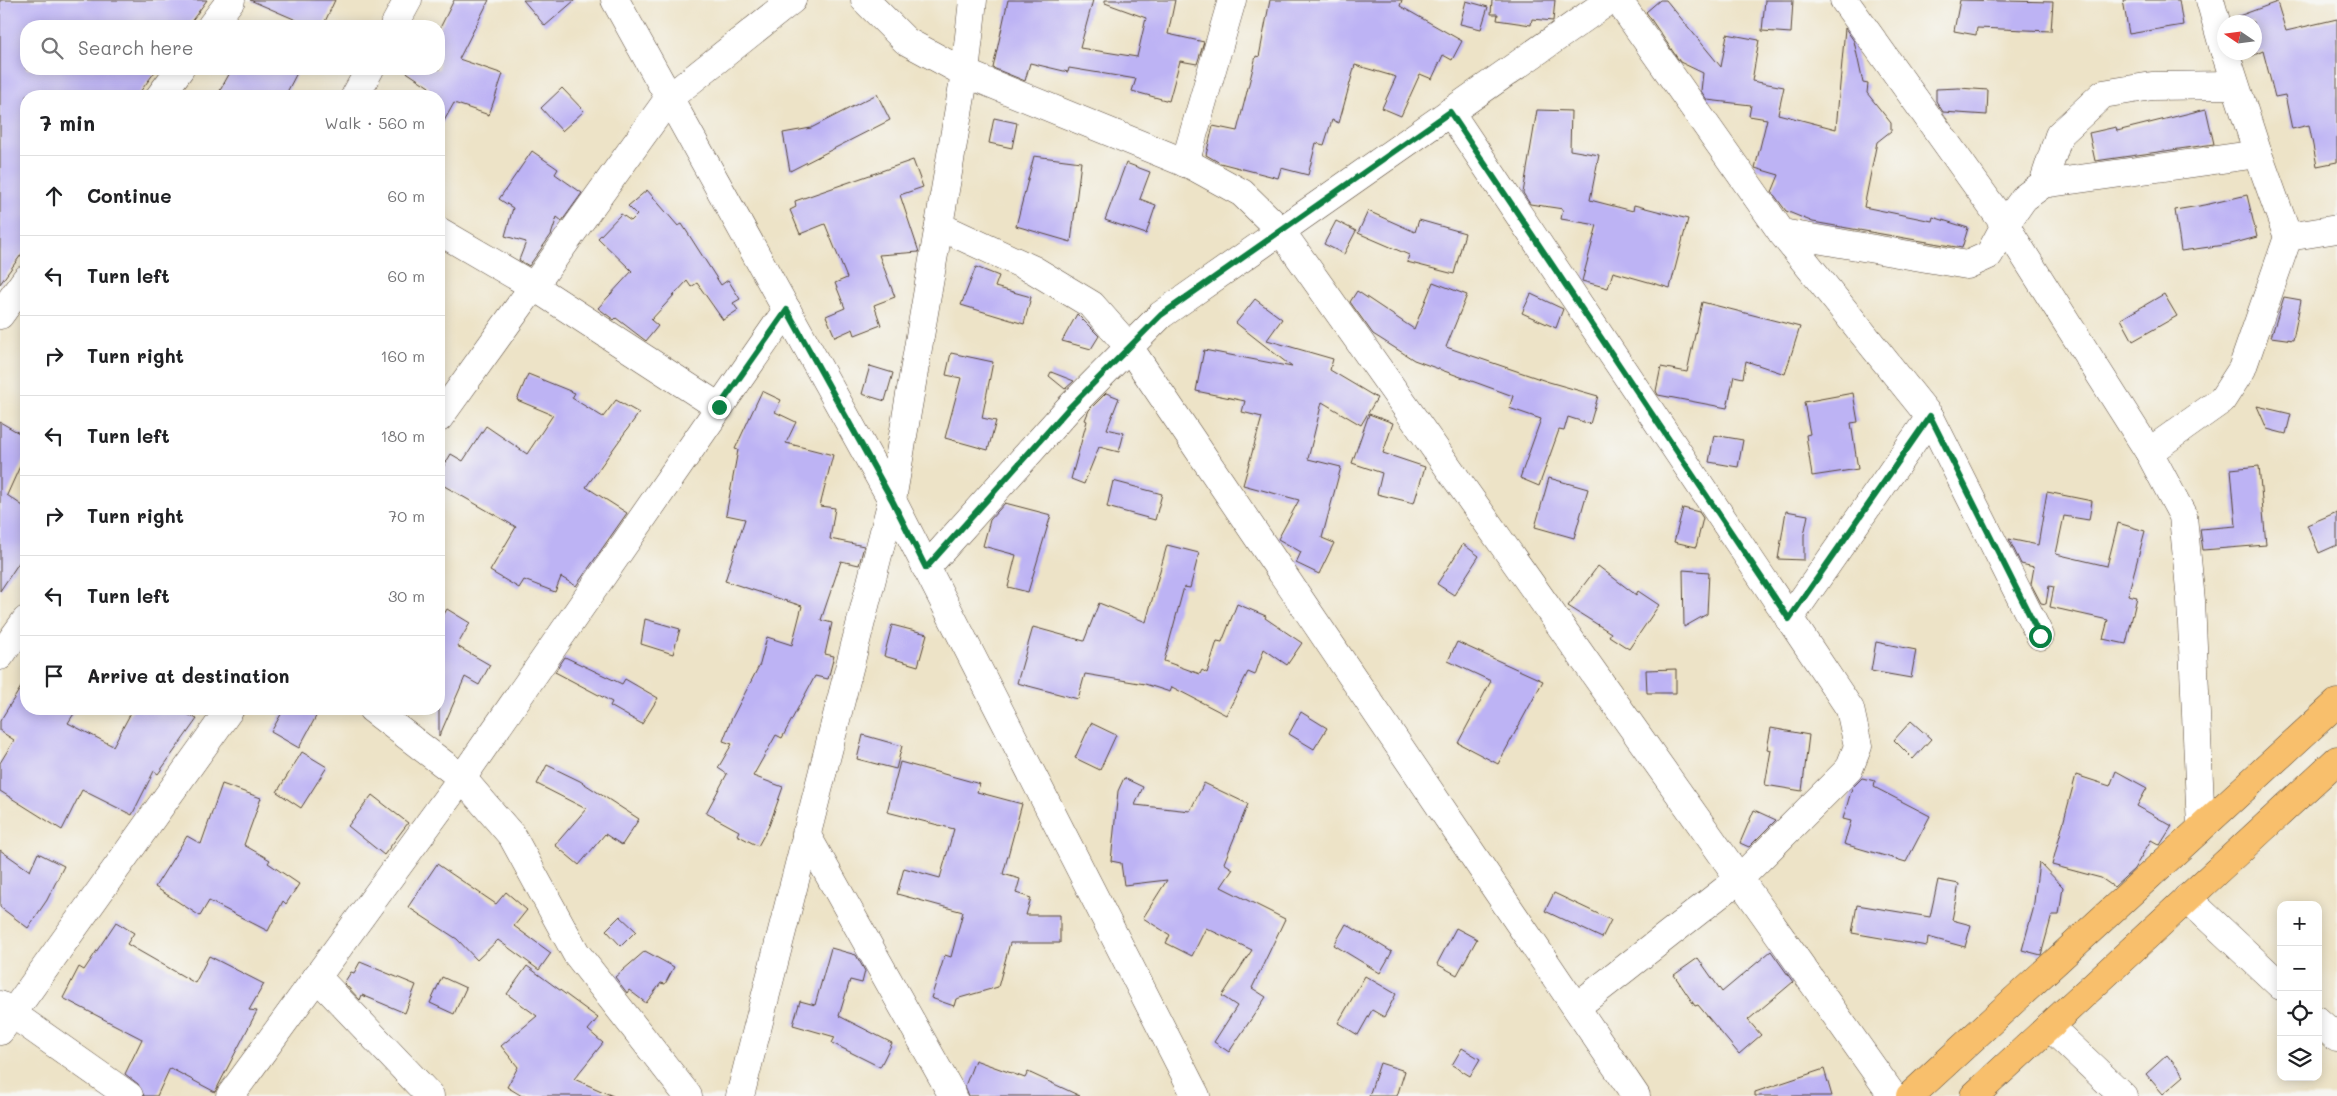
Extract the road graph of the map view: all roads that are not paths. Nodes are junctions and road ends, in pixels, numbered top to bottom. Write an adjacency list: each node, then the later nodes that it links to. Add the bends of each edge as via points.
1 (231, 0): 12 (street)
2 (408, 0): 13 (street)
3 (615, 0): 22 (street)
4 (792, 0): 22 (street)
5 (865, 0): 16 (street, via 906,41)
6 (973, 0): 16 (street)
7 (1232, 0): 25 (street)
8 (1610, 0): 23 (street)
9 (1618, 0): 31 (street)
10 (1844, 0): 27 (street)
11 (2210, 0): 14 (street)
12 (216, 20)
13 (397, 20)
14 (2217, 24)
15 (2227, 60): 19 (street)
16 (965, 73): 25 (street); 28 (street)
17 (176, 75): 20 (street)
18 (367, 75): 21 (street)
19 (2234, 85): 24 (street); 26 (street, via 2152,86 2104,94 2059,135)
20 (164, 90)
21 (358, 90)
22 (669, 98): 34 (street); 36 (street)
23 (1450, 112): 30 (street); 45 (street)
24 (2258, 154): 26 (street); 33 (street)
25 (1185, 163): 30 (street, via 1242,193)
26 (2043, 184): 27 (street, via 2024,198)
27 (2005, 225): 31 (street, via 1989,255 1967,265); 42 (street)
28 (939, 226): 38 (street, via 1034,270 1092,304); 43 (street)
29 (2337, 229): 33 (street)
30 (1280, 231): 38 (street, via 1161,315); 56 (street)
31 (1782, 233): 41 (street)
32 (445, 235): 34 (street)
33 (2288, 237): 42 (street, via 2242,369 2222,400)
34 (533, 286): 39 (street); 40 (street)
35 (20, 287): 37 (street)
36 (787, 310): 39 (street); 43 (street)
37 (0, 315)
38 (1129, 347): 44 (street, via 1069,408); 60 (street)
39 (719, 407): 53 (street)
40 (445, 410)
41 (1930, 416): 45 (street); 47 (street)
42 (2149, 452): 54 (street, via 2183,516 2191,601)
43 (892, 500): 44 (street); 55 (street)
44 (926, 568): 71 (street)
45 (1789, 619): 56 (street, via 1850,709 1858,746 1849,770)
46 (20, 628): 48 (street)
47 (2040, 636)
48 (0, 656)
49 (2337, 703): 54 (main road)
50 (226, 715): 61 (street)
51 (380, 715): 53 (street)
52 (2337, 760): 57 (main road)
53 (462, 778): 58 (street); 68 (street, via 512,836 576,953)
54 (2201, 827): 74 (main road)
55 (806, 834): 69 (street); 70 (street)
56 (1739, 879): 60 (street); 73 (street)
57 (2187, 898): 59 (street); 63 (main road)
58 (317, 977): 66 (street); 67 (street)
59 (2277, 982)
60 (1576, 1007): 72 (street)
61 (4, 1016): 65 (street)
62 (2322, 1025): 64 (street)
63 (2049, 1026): 75 (main road); 76 (street)
64 (2337, 1038)
65 (129, 1096)
66 (230, 1096)
67 (430, 1096)
68 (688, 1096)
69 (740, 1096)
70 (953, 1096)
71 (1196, 1096)
72 (1636, 1096)
73 (1893, 1096)
74 (1910, 1096)
75 (1974, 1096)
76 (2123, 1096)

